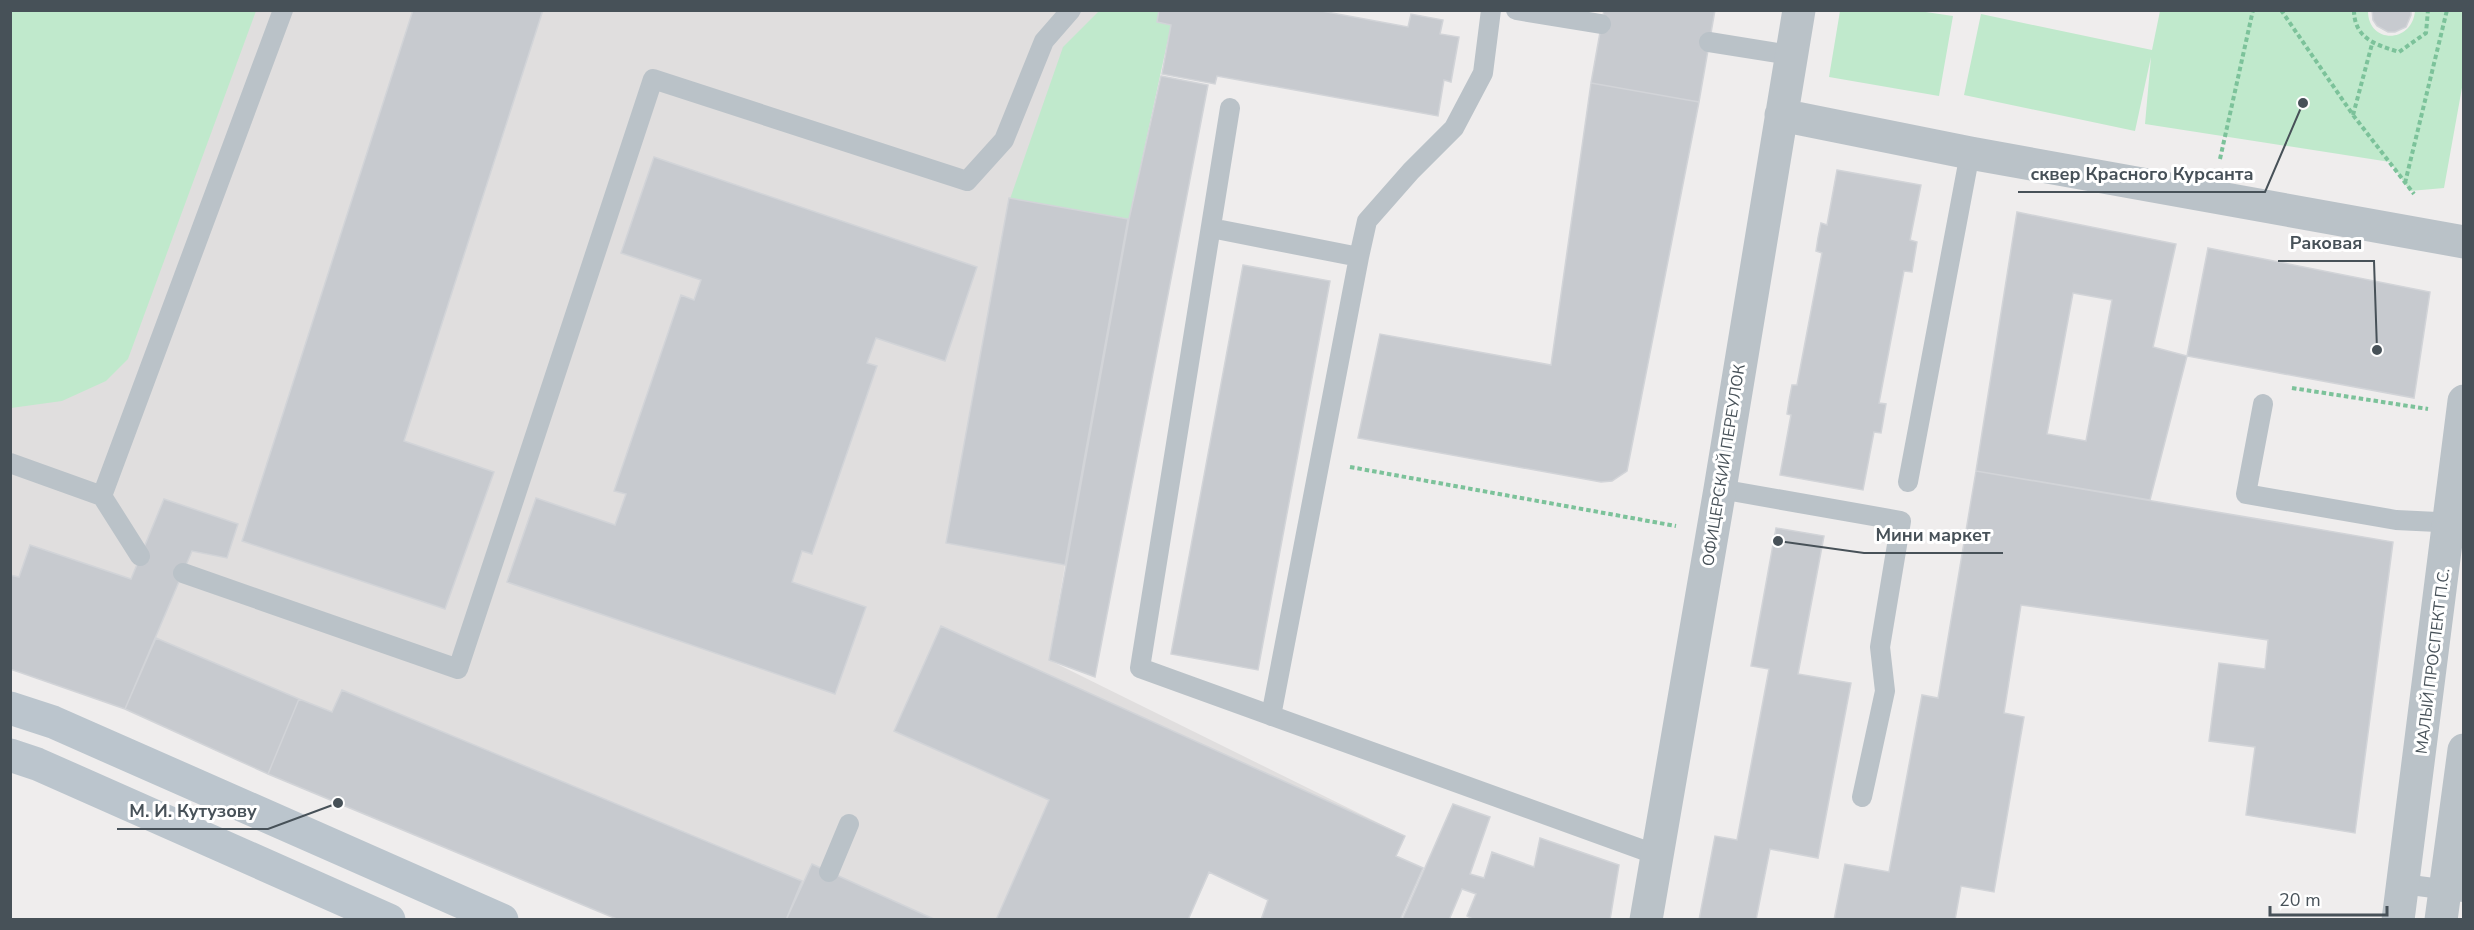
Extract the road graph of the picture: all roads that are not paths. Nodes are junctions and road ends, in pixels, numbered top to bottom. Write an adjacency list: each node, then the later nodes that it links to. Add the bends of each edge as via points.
1 (283, 10): 20 (lane)
2 (1071, 10): 23 (lane, via 1044,41 1004,140 967,181 652,79 458,669)
3 (1491, 10): 14 (lane, via 1483,73 1454,128 1367,221)
4 (1516, 10): 6 (lane)
5 (1799, 10): 8 (street, ОФИЦЕРСКИЙ ПЕРЕУЛОК)
6 (1597, 19)
7 (1709, 42): 8 (lane)
8 (1791, 55): 10 (street, ОФИЦЕРСКИЙ ПЕРЕУЛОК)
9 (1230, 108): 12 (lane)
10 (1781, 115): 11 (street); 19 (street, ОФИЦЕРСКИЙ ПЕРЕУЛОК)
11 (1970, 153): 13 (street); 18 (lane)
12 (1211, 228): 14 (lane); 25 (lane, via 1140,668)
13 (2463, 242)
14 (1359, 257): 25 (lane)
15 (2463, 401): 21 (street, МАЛЫЙ ПРОСПЕКТ П.С.)
16 (2263, 404): 21 (lane, via 2246,494 2417,523)
17 (10, 463): 20 (lane)
18 (1908, 482)
19 (1720, 489): 28 (lane, via 1901,521 1880,647 1885,692); 30 (street, ОФИЦЕРСКИЙ ПЕРЕУЛОК)
20 (102, 496): 22 (lane)
21 (2456, 523): 32 (street, МАЛЫЙ ПРОСПЕКТ П.С.)
22 (141, 556)
23 (183, 573)
24 (10, 708): 35 (main road, via 53,722)
25 (1270, 716): 30 (lane)
26 (2463, 750): 33 (street)
27 (10, 755): 34 (main road)
28 (1862, 797)
29 (849, 824): 31 (lane)
30 (1657, 855): 36 (street, ОФИЦЕРСКИЙ ПЕРЕУЛОК)
31 (829, 872)
32 (2403, 884): 33 (lane); 37 (street, МАЛЫЙ ПРОСПЕКТ П.С.)
33 (2450, 901)
34 (389, 920)
35 (502, 920)
36 (1646, 920)
37 (2398, 920)

